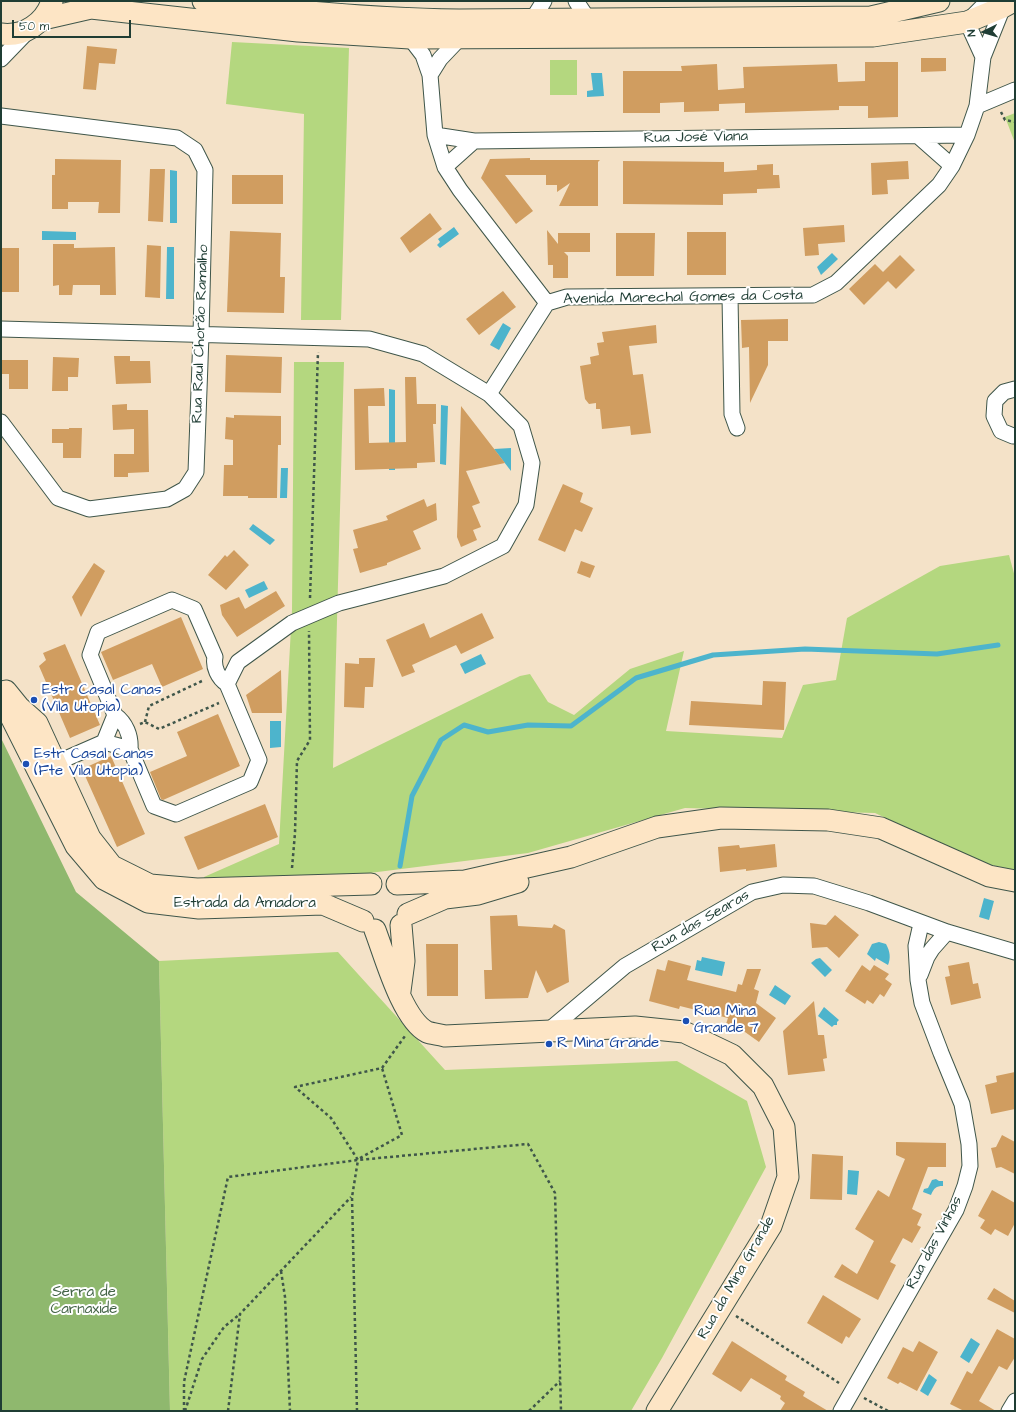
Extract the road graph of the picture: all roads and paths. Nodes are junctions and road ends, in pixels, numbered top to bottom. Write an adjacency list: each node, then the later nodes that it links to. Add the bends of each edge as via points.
1 (203, 1): 8 (street, via 299,12 411,20)
2 (544, 1): 8 (street)
3 (576, 1): 7 (street)
4 (938, 1): 7 (street, via 871,17)
5 (1002, 3): 9 (street); 13 (street, Avenida Marechal Gomes da Costa)
6 (41, 17): 10 (street, via 16,34); 11 (street, via 91,8 298,31); 14 (street)
7 (588, 19): 8 (street)
8 (532, 20)
9 (967, 22): 12 (street, via 872,36); 13 (street)
10 (1, 34)
11 (410, 38): 12 (street); 15 (street, via 423,55)
12 (459, 39): 15 (street, via 440,59)
13 (983, 56): 17 (street, Avenida Marechal Gomes da Costa)
14 (1, 59)
15 (430, 75): 19 (street)
16 (1015, 90): 17 (street)
17 (977, 106): 20 (street, Avenida Marechal Gomes da Costa)
18 (1, 116): 28 (street, Rua Raul Chorão Ramalho, via 177,138 196,150 205,170)
19 (435, 135): 22 (street, Rua José Viana); 24 (street)
20 (967, 135): 21 (street, Rua José Viana); 23 (street, Avenida Marechal Gomes da Costa)
21 (918, 136): 22 (street, Rua José Viana); 23 (street)
22 (474, 141): 24 (street)
23 (952, 166): 25 (street, Avenida Marechal Gomes da Costa, via 939,185 836,283 813,295)
24 (445, 167): 26 (street)
25 (730, 296): 26 (street, Avenida Marechal Gomes da Costa, via 567,297); 32 (street, via 732,414)
26 (547, 303): 30 (street, Avenida Marechal Gomes da Costa)
27 (1, 329): 28 (street)
28 (201, 335): 30 (street, via 370,339 423,354); 31 (street, Rua Raul Chorão Ramalho, via 196,472 185,489 167,499 89,509 58,498)
29 (1015, 389): 33 (street, via 1004,392 995,400 994,416 1001,432)
30 (489, 394): 35 (street, via 521,426 532,463 526,505 503,546 444,576 339,603 292,623)
31 (1, 422)
32 (737, 428)
33 (1015, 436)
34 (215, 657): 35 (street); 37 (street, via 214,664); 39 (street, via 194,609 172,600 98,632 90,655)
35 (238, 662): 37 (street)
36 (1, 685): 45 (street, Estrada da Amadora, via 19,707 37,723)
37 (225, 685): 40 (path, via 159,729); 40 (path, via 149,706); 44 (street, via 260,760 250,782 176,814 154,806)
38 (1, 692): 41 (street, Estrada da Amadora)
39 (116, 715): 42 (street); 43 (street)
40 (145, 722): 42 (path)
41 (18, 729): 45 (street, via 32,738 43,760); 46 (street, Estrada da Amadora)
42 (126, 729): 44 (street, via 131,740)
43 (104, 742): 44 (street); 45 (street)
44 (130, 749)
45 (56, 763): 46 (street, via 51,777 59,795); 49 (street, Estrada da Amadora, via 90,838 112,866 150,885 197,889)
46 (59, 812): 53 (street, Estrada da Amadora, via 76,846 104,879 148,902 199,908 323,904)
47 (571, 857): 48 (street, via 657,827 721,818 828,820 881,828 989,876); 50 (street, via 464,881); 51 (street, via 535,877 478,894 445,898)
48 (1015, 881)
49 (371, 884): 50 (street, via 388,881); 53 (street, via 365,890 359,905 360,913)
50 (396, 884): 51 (street, via 408,897 410,906)
51 (405, 920): 53 (street, via 389,931); 57 (street, via 404,961)
52 (921, 924): 54 (street, Rua das Searas); 56 (street, Rua das Vinhas, via 916,946); 59 (street, Rua das Searas, via 869,903 814,886 783,885 752,892 625,966)
53 (369, 926): 57 (street, Rua da Mina Grande)
54 (947, 932): 55 (street, Rua das Searas); 56 (street, via 927,957)
55 (1015, 952)
56 (918, 980): 67 (street, Rua das Vinhas, via 922,1003 962,1104 970,1166 956,1210)
57 (399, 996): 58 (street, Rua da Mina Grande)
58 (415, 1022): 59 (street, Rua da Mina Grande, via 427,1032 445,1036); 60 (path)
59 (548, 1032): 64 (street, Rua da Mina Grande, via 635,1027 684,1032 732,1055 763,1086 784,1127 788,1177 771,1226)
60 (382, 1068): 61 (path, via 402,1135); 61 (path, via 295,1087 331,1118)
61 (358, 1160): 62 (path); 66 (path, via 528,1144 555,1193); 69 (path, via 228,1178 184,1382)
62 (352, 1197): 63 (path); 72 (path)
63 (281, 1271): 65 (path); 71 (path, via 285,1297)
64 (722, 1307): 67 (path); 75 (street, Rua da Mina Grande)
65 (240, 1314): 69 (path, via 224,1327 202,1360); 70 (path)
66 (560, 1380): 73 (path); 74 (path)
67 (852, 1392): 76 (street, Rua das Vinhas); 77 (path)
68 (1015, 1401): 78 (street)
69 (185, 1411)
70 (228, 1411)
71 (290, 1411)
72 (357, 1411)
73 (529, 1411)
74 (561, 1411)
75 (657, 1411)
76 (841, 1411)
77 (888, 1411)
78 (1009, 1411)

